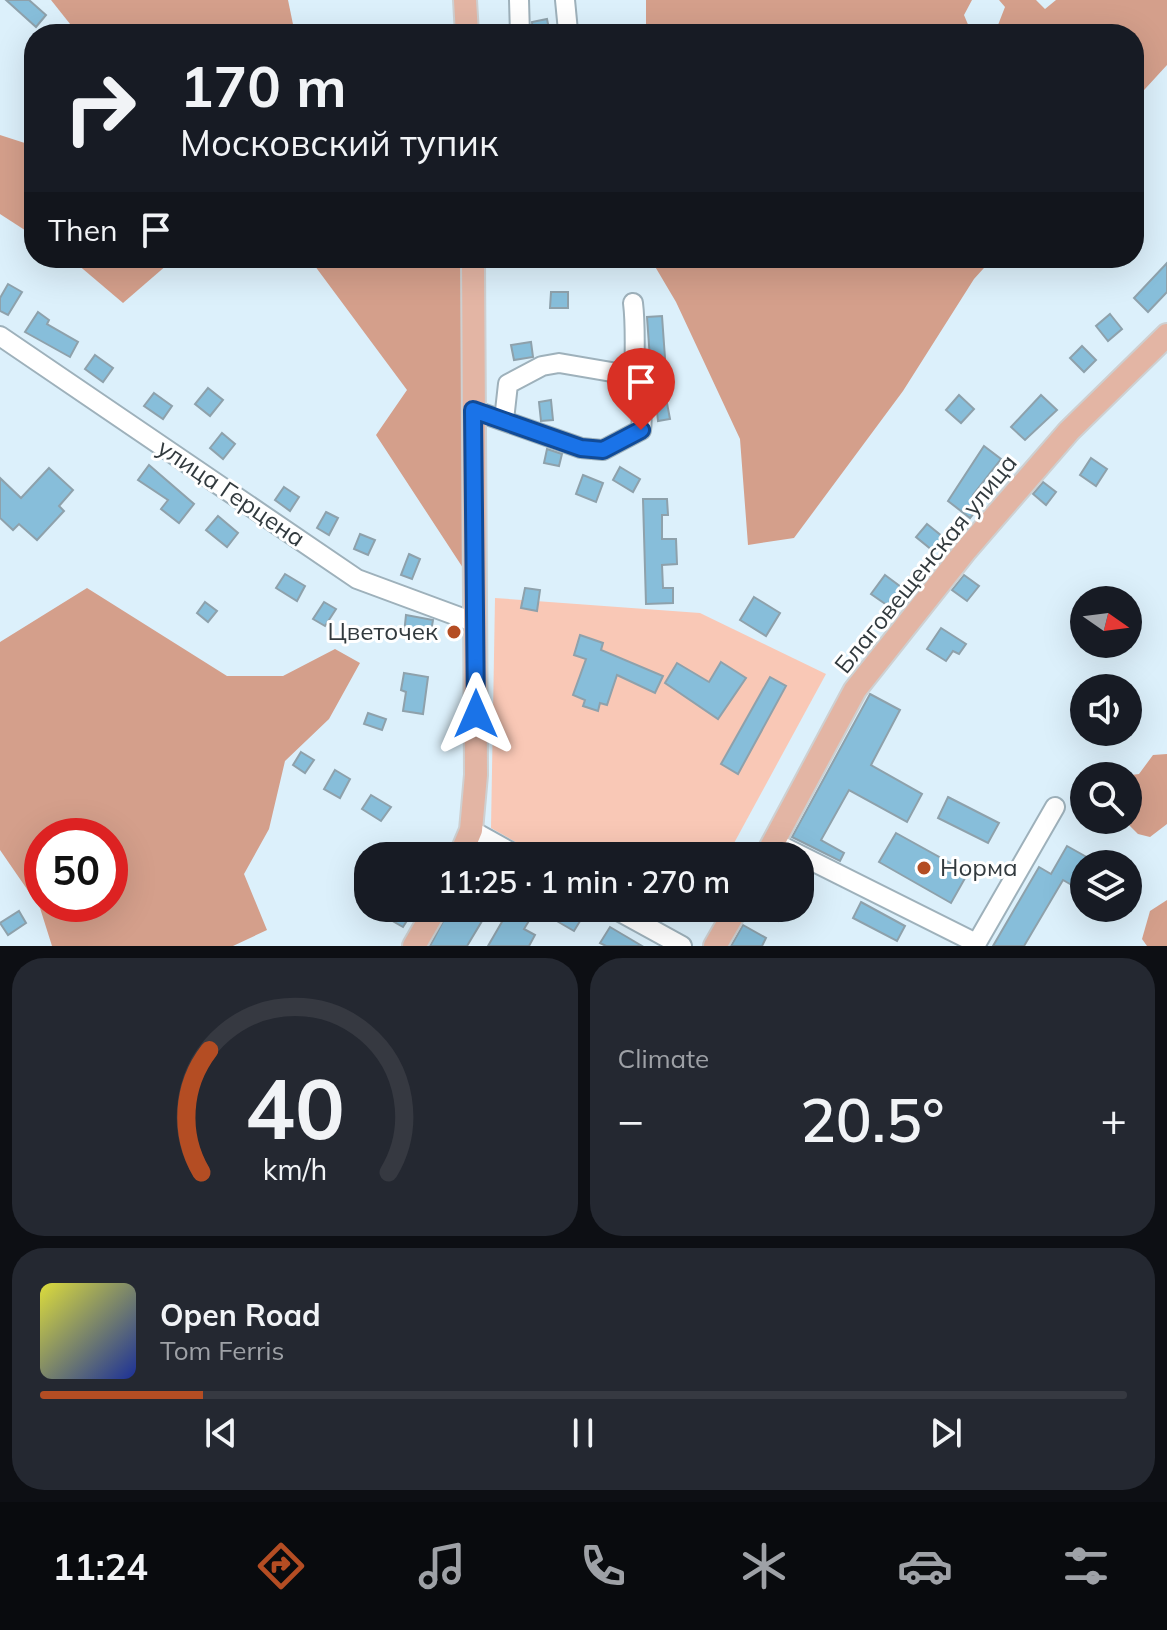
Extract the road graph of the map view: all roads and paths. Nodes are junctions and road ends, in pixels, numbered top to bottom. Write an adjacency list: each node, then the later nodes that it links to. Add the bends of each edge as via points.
1 (465, 0): 4 (main road)
2 (519, 0): 5 (street)
3 (565, 0): 6 (street)
4 (466, 24)
5 (520, 24)
6 (567, 24)
7 (473, 268): 12 (main road)
8 (633, 303): 11 (street)
9 (1167, 335): 19 (main road, Благовещенская улица, via 1069,431 855,690)
10 (0, 336): 14 (street, улица Герцена, via 357,579)
11 (635, 376): 13 (street, via 559,363 542,366 508,384); 13 (street, via 644,407 641,430 616,446 581,448)
12 (473, 410): 13 (street); 14 (main road)
13 (504, 420)
14 (476, 623): 16 (main road)
15 (1055, 807): 24 (street)
16 (471, 830): 17 (main road); 18 (street)
17 (466, 842)
18 (493, 842)
19 (774, 842)
20 (814, 870): 24 (street)
21 (428, 922): 25 (main road)
22 (638, 922): 26 (street)
23 (729, 922): 27 (main road)
24 (976, 945)
25 (414, 946)
26 (682, 946)
27 (715, 946)

